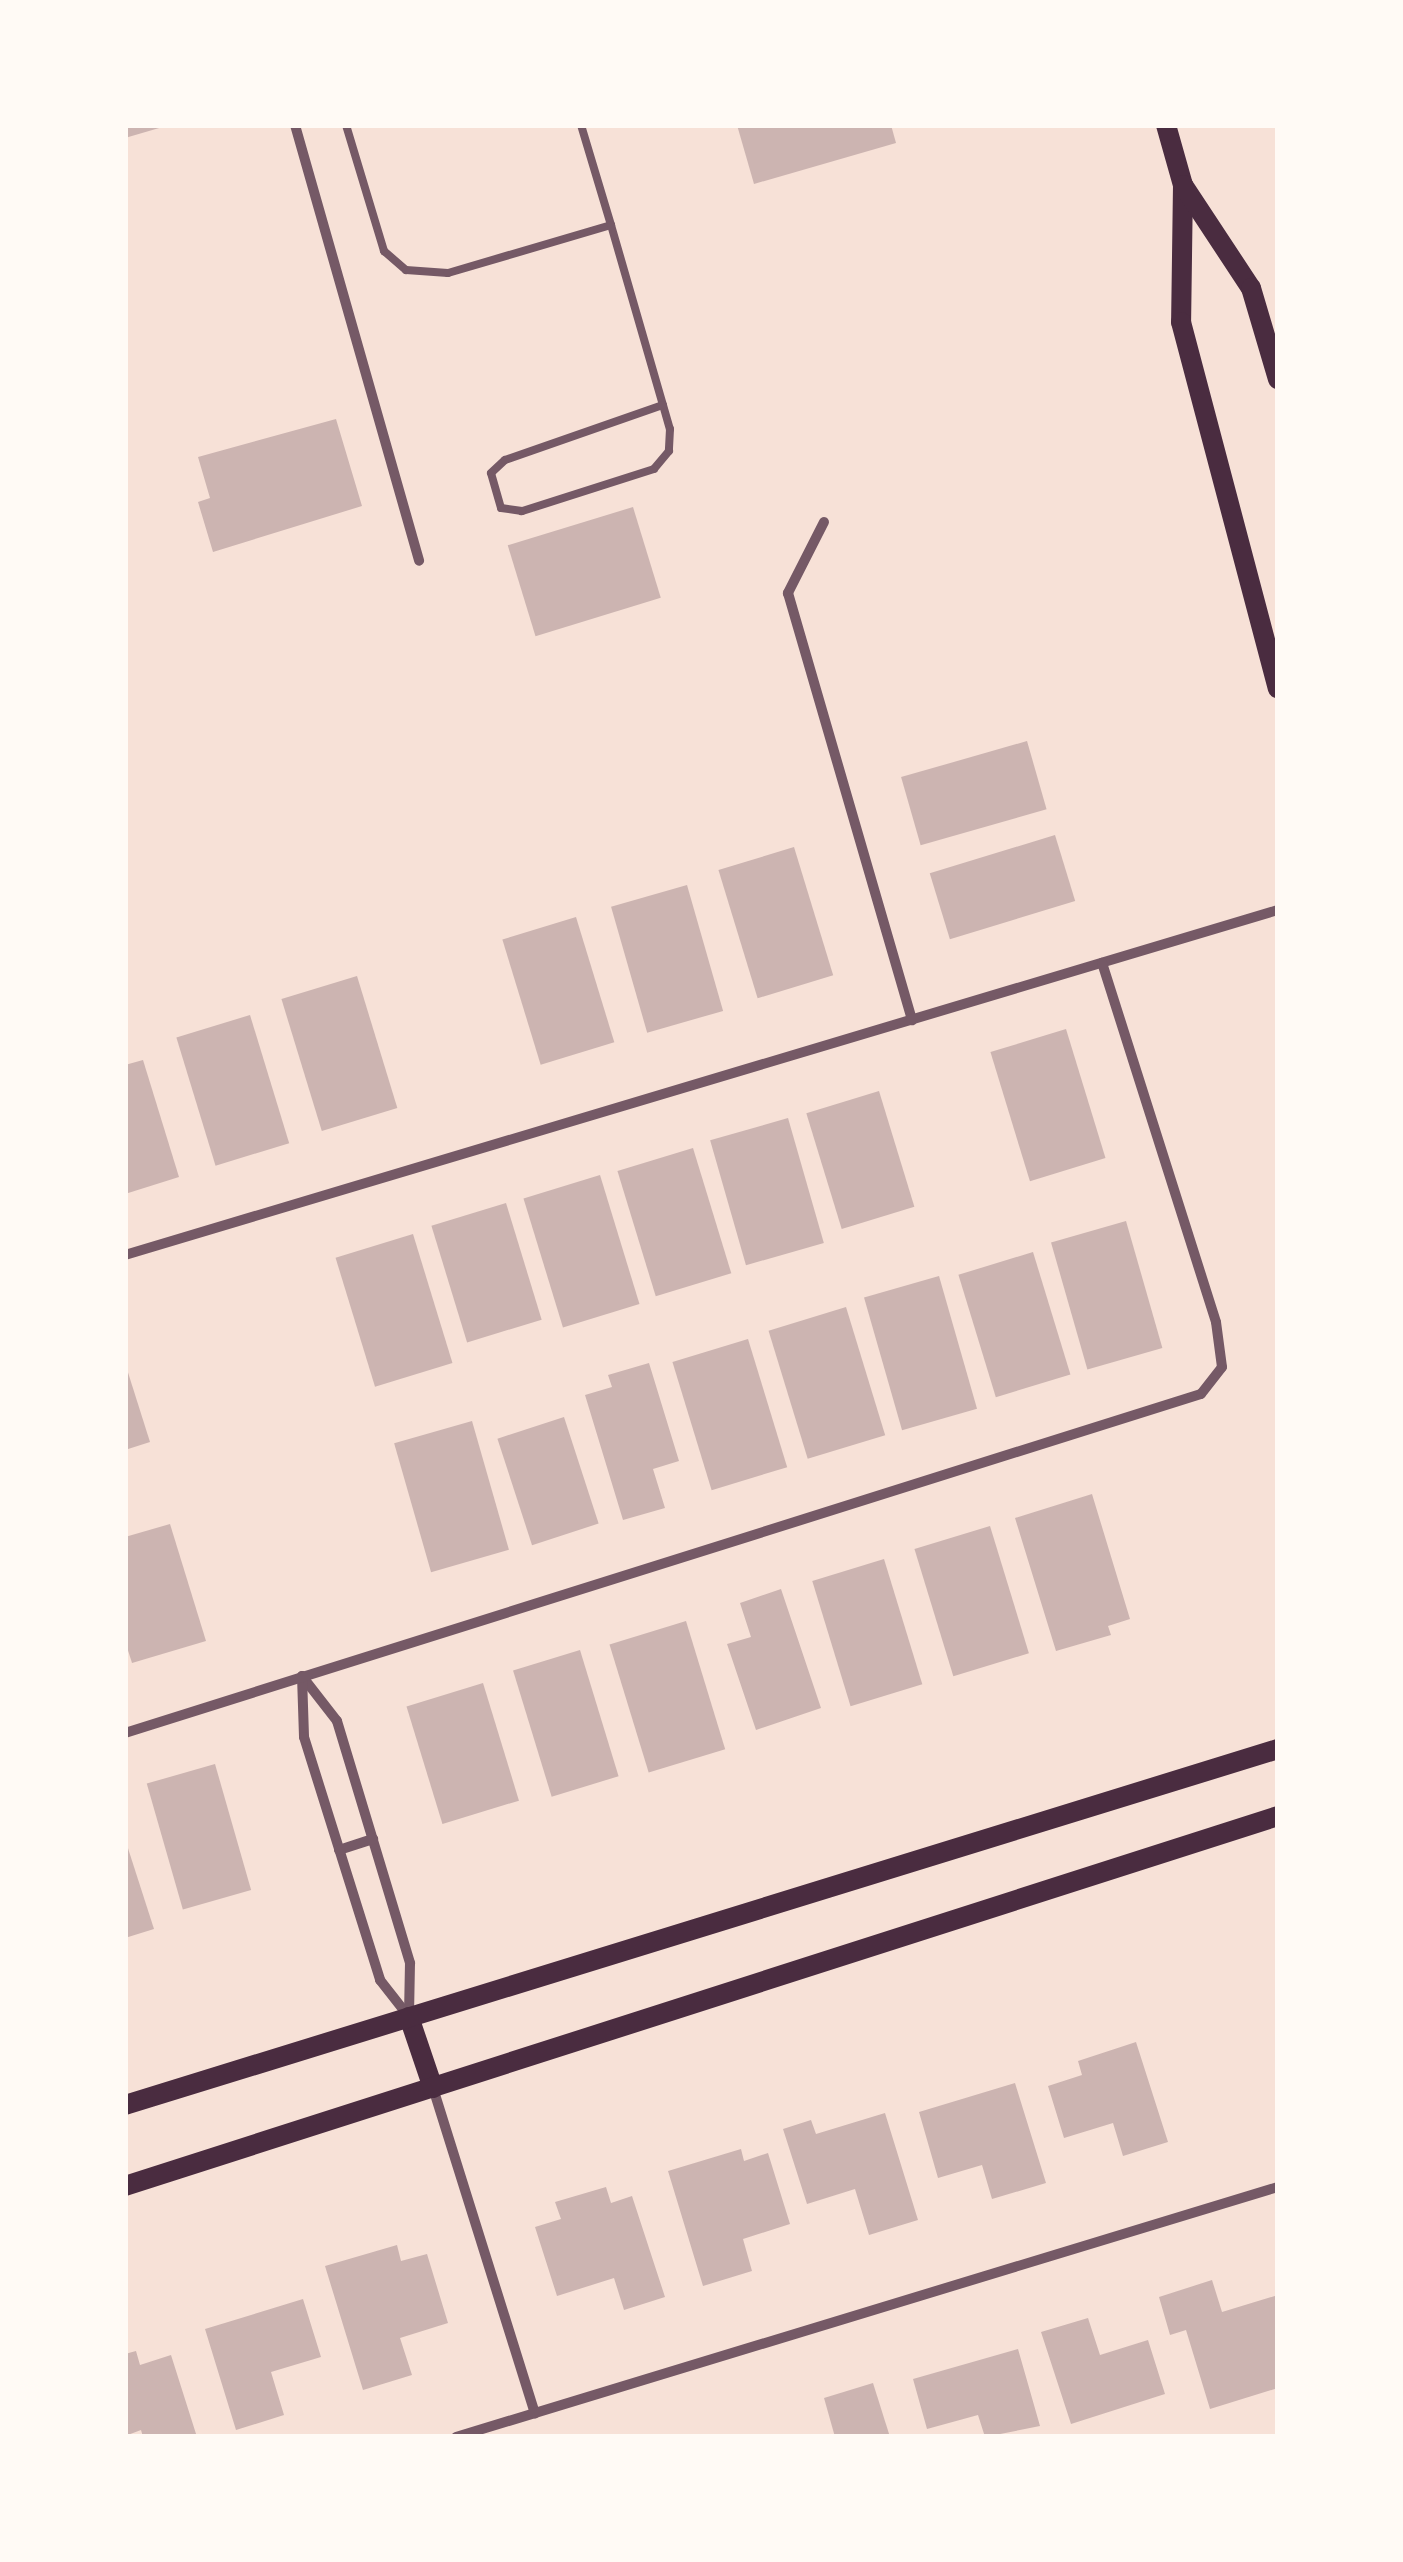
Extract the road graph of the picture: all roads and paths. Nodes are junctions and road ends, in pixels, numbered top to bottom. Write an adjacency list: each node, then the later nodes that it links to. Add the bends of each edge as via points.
1 (295, 125): 10 (street)
2 (346, 125): 6 (lane, via 384,251 406,270 448,273)
3 (581, 125): 6 (lane)
4 (1166, 125): 5 (main road)
5 (1183, 185): 7 (main road, via 1251,288); 11 (main road, via 1181,322)
6 (611, 225): 8 (lane)
7 (1278, 379)
8 (663, 405): 8 (lane, via 669,451 654,468 522,511 501,508 492,493 491,473 505,460)
9 (824, 522): 14 (street, via 788,593)
10 (420, 561)
11 (1278, 688)
12 (1278, 910): 13 (street)
13 (1102, 963): 14 (street); 16 (street, via 1216,1322 1222,1367 1201,1394)
14 (912, 1020): 15 (street)
15 (125, 1255)
16 (302, 1676): 17 (street); 20 (street, via 337,1721); 21 (street, via 304,1737)
17 (125, 1733)
18 (1278, 1749): 22 (main road)
19 (1278, 1816): 23 (main road)
20 (373, 1840): 21 (street); 22 (street, via 410,1964)
21 (340, 1850): 22 (street, via 380,1980)
22 (409, 2018): 23 (main road); 24 (main road)
23 (433, 2088): 25 (main road); 27 (street)
24 (125, 2106)
25 (125, 2186)
26 (1278, 2187): 27 (street)
27 (535, 2413): 28 (street)
28 (456, 2437)

